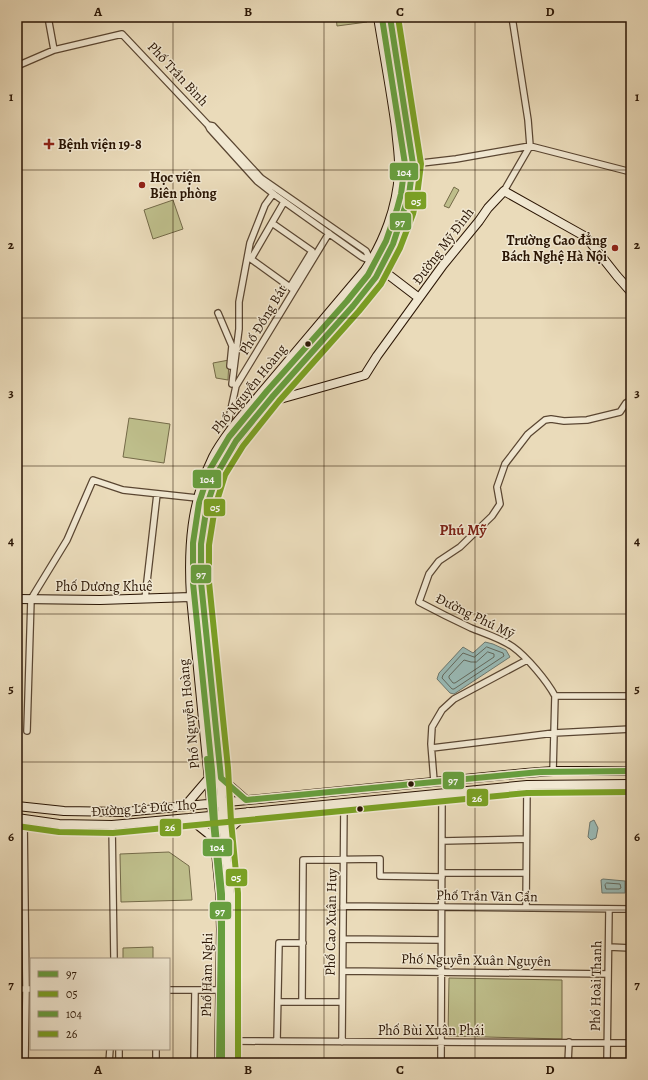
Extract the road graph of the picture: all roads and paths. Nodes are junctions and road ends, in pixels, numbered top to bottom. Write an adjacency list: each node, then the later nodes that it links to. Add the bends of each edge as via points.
1 (48, 17): 5 (street)
2 (378, 17): 16 (main road, Phố Nguyễn Hoàng, via 393,107 399,172 398,189 391,215)
3 (390, 17): 9 (main road, Phố Nguyễn Hoàng)
4 (512, 17): 8 (street)
5 (54, 50): 6 (street, Phố Trần Bình); 7 (street, Phố Trần Bình, via 122,34)
6 (17, 66)
7 (208, 125): 12 (street, Phố Trần Bình, via 257,181); 16 (street, Phố Trần Bình, via 213,126 261,178 366,251)
8 (530, 146): 9 (street); 10 (street); 11 (street)
9 (413, 164): 17 (main road, Phố Nguyễn Hoàng, via 405,211 394,244)
10 (631, 172)
11 (504, 191): 19 (main road, via 586,237); 20 (main road, Đường Mỹ Đình)
12 (273, 194): 13 (street, Phố Trần Bình); 21 (street, via 265,205 250,243 239,302 230,384 232,346)
13 (284, 202): 14 (street); 15 (street, Phố Trần Bình)
14 (272, 222): 18 (street, via 312,251); 18 (street, via 251,259)
15 (329, 233): 16 (street, Phố Trần Bình); 18 (street, Phố Đồng Bát)
16 (371, 260): 17 (street, Phố Trần Bình); 26 (main road, Phố Nguyễn Hoàng, via 235,424 213,456)
17 (381, 269): 20 (main road, Phố Trần Bình); 22 (main road, Phố Nguyễn Hoàng, via 353,306)
18 (292, 289): 24 (street, Phố Đồng Bát, via 236,386)
19 (631, 292)
20 (419, 298): 22 (main road, Đường Mỹ Đình, via 365,375 280,400)
21 (218, 313)
22 (273, 396): 31 (main road, Phố Nguyễn Hoàng, via 236,441 218,472 207,505 200,562)
23 (631, 400): 33 (street, Đường Phú Mỹ, via 620,412 587,420 545,420 528,434 510,456 500,476 497,487 500,504 492,516 460,547 439,561 429,574 419,602 497,637)
24 (228, 423)
25 (157, 494): 26 (street); 28 (street, via 123,490 93,480 67,540); 29 (street)
26 (197, 498): 27 (main road, Phố Nguyễn Hoàng, via 190,544)
27 (191, 597): 29 (main road, Phố Dương Khuê); 32 (main road, Phố Nguyễn Hoàng)
28 (31, 599): 29 (main road, Phố Dương Khuê); 30 (main road, Phố Dương Khuê); 37 (street)
29 (145, 599)
30 (17, 600)
31 (208, 655): 32 (main road); 43 (main road, Phố Nguyễn Hoàng)
32 (197, 656): 42 (main road, Phố Nguyễn Hoàng)
33 (527, 660): 34 (street, Đường Phú Mỹ); 39 (street, via 454,700 442,710 432,727)
34 (555, 696): 35 (street); 38 (street)
35 (631, 696)
36 (631, 729): 38 (street)
37 (28, 731)
38 (554, 733): 39 (street); 40 (street)
39 (432, 748): 44 (street)
40 (553, 771): 41 (main road, Đường Lê Đức Thọ); 44 (main road, Đường Lê Đức Thọ)
41 (631, 771)
42 (209, 778): 50 (main road, Phố Nguyễn Hoàng); 53 (main road)
43 (221, 778): 48 (main road); 49 (main road, Phố Nguyễn Hoàng)
44 (434, 781): 48 (main road, Đường Lê Đức Thọ)
45 (631, 784): 46 (main road, Đường Lê Đức Thọ)
46 (526, 785): 47 (main road, Đường Lê Đức Thọ); 62 (street)
47 (442, 793): 51 (main road, Đường Lê Đức Thọ); 63 (street)
48 (246, 800): 49 (main road, Đường Lê Đức Thọ)
49 (222, 802): 50 (main road, Đường Lê Đức Thọ); 55 (main road, Phố Nguyễn Hoàng)
50 (212, 803): 53 (main road, Đường Lê Đức Thọ); 56 (main road, Phố Nguyễn Hoàng)
51 (344, 803): 54 (main road, Đường Lê Đức Thọ); 64 (street, Phố Cao Xuân Huy)
52 (17, 806): 53 (main road, Đường Lê Đức Thọ, via 64,812 125,812)
53 (186, 806)
54 (248, 812): 55 (main road, Đường Lê Đức Thọ); 60 (main road)
55 (223, 815): 56 (main road, Đường Lê Đức Thọ); 60 (main road, Phố Hàm Nghi)
56 (212, 816): 57 (main road, Đường Lê Đức Thọ); 61 (main road, Phố Hàm Nghi)
57 (189, 818): 59 (main road, Đường Lê Đức Thọ); 61 (main road)
58 (20, 819): 59 (main road, Đường Lê Đức Thọ, via 59,824); 84 (street, via 24,846)
59 (112, 825): 79 (street)
60 (225, 833): 75 (main road, Phố Hàm Nghi, via 230,894)
61 (215, 839): 76 (main road, Phố Hàm Nghi)
62 (526, 839): 63 (street); 65 (street)
63 (442, 841): 66 (street)
64 (344, 859): 66 (street, via 380,860 380,876); 67 (street, Phố Cao Xuân Huy); 74 (street, via 303,860)
65 (526, 873): 66 (street); 69 (street)
66 (442, 875): 68 (street)
67 (343, 906): 68 (street, Phố Trần Văn Cẩn); 72 (street, Phố Cao Xuân Huy)
68 (442, 907): 69 (street, Phố Trần Văn Cẩn); 73 (street)
69 (526, 908): 70 (street, Phố Trần Văn Cẩn)
70 (609, 909): 71 (street, Phố Trần Văn Cẩn); 77 (street, Phố Hoài Thanh)
71 (631, 909)
72 (343, 939): 73 (street); 80 (street, Phố Cao Xuân Huy)
73 (442, 940): 81 (street)
74 (303, 943): 88 (street, via 279,943); 89 (street)
75 (230, 944): 76 (main road); 91 (main road, Phố Hàm Nghi)
76 (221, 945): 87 (main road, Phố Hàm Nghi)
77 (609, 947): 78 (street); 82 (street, Phố Hoài Thanh)
78 (631, 948)
79 (114, 958)
80 (342, 971): 81 (street, Phố Nguyễn Xuân Nguyên); 90 (street, Phố Cao Xuân Huy)
81 (441, 972): 82 (street, Phố Nguyễn Xuân Nguyên); 94 (street)
82 (608, 974): 96 (street, Phố Hoài Thanh)
83 (17, 989): 84 (street)
84 (28, 989): 101 (street)
85 (170, 990): 86 (street)
86 (195, 990): 87 (street); 105 (street)
87 (220, 990): 106 (main road, Phố Hàm Nghi)
88 (279, 1002): 89 (street); 92 (street)
89 (302, 1002): 90 (street)
90 (342, 1002): 93 (street, Phố Cao Xuân Huy)
91 (231, 1041): 92 (street, Phố Bùi Xuân Phái); 107 (main road, Phố Hàm Nghi)
92 (277, 1041): 93 (street, Phố Bùi Xuân Phái)
93 (342, 1042): 94 (street, Phố Bùi Xuân Phái)
94 (441, 1042): 95 (street, Phố Bùi Xuân Phái); 108 (street)
95 (569, 1042): 96 (street, Phố Bùi Xuân Phái); 109 (street)
96 (608, 1043): 97 (street, Phố Bùi Xuân Phái); 110 (street, Phố Hoài Thanh)
97 (631, 1043)
98 (110, 1050): 102 (street)
99 (119, 1050): 103 (street)
100 (156, 1050): 104 (street)
101 (25, 1063)
102 (109, 1063)
103 (119, 1063)
104 (156, 1063)
105 (194, 1063)
106 (219, 1063)
107 (230, 1063)
108 (441, 1063)
109 (568, 1063)
110 (608, 1063)

